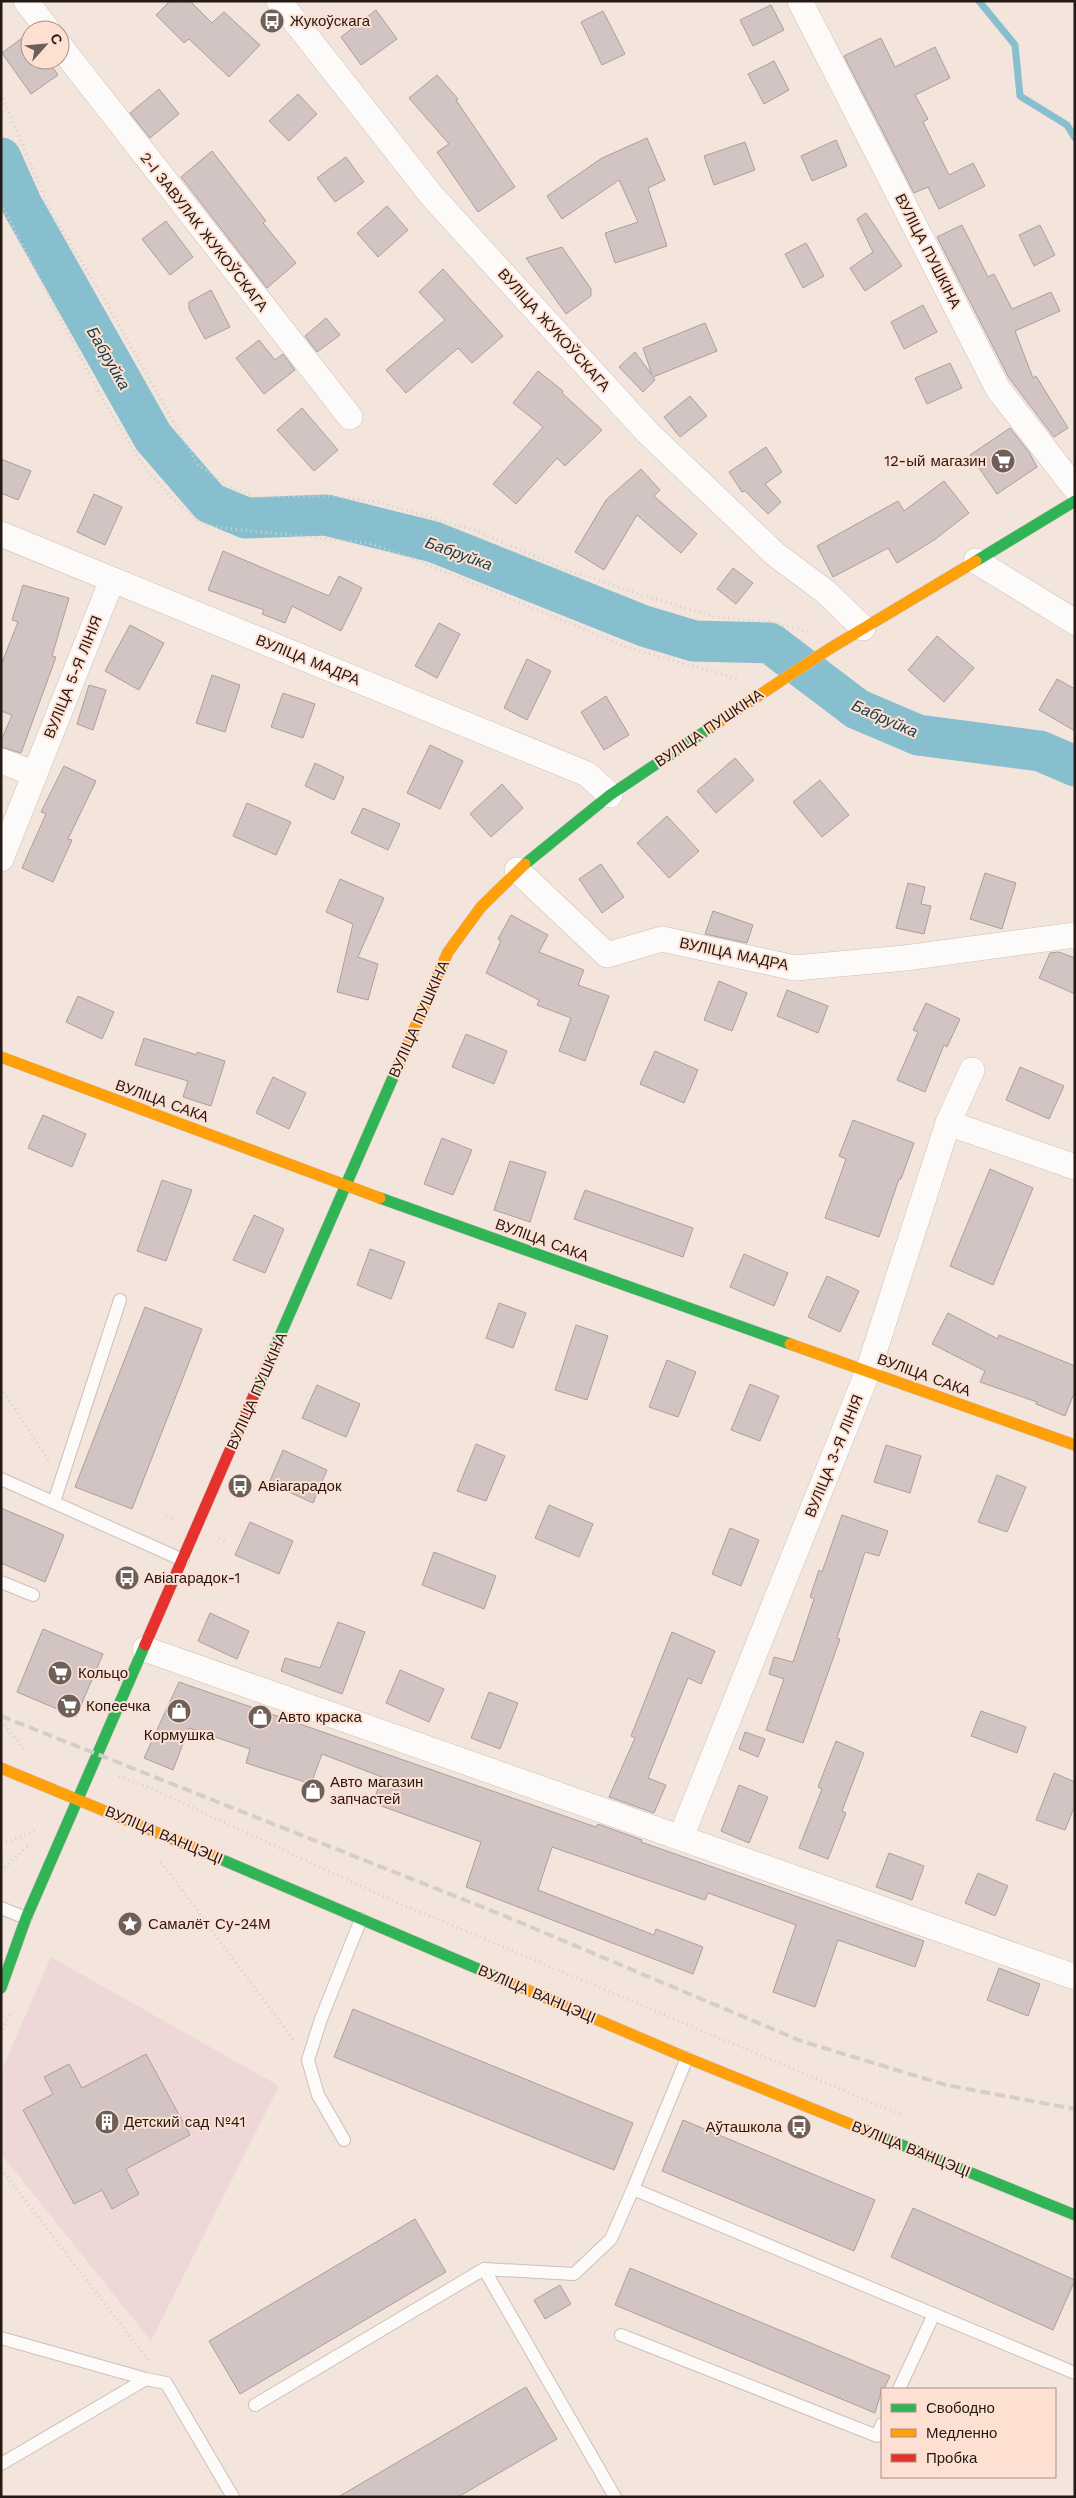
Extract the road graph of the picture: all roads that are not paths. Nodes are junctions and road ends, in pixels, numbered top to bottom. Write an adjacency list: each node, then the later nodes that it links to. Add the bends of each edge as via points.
1 (26, 1): 4 (street)
2 (279, 1): 13 (street, ВУЛІЦА ЖУКОЎСКАГА, via 432,196 647,432 775,554 826,592)
3 (800, 1): 7 (street, ВУЛІЦА ПУШКІНА, via 998,389)
4 (40, 20)
5 (70, 59): 6 (street, 2-І ЗАВУЛАК ЖУКОЎСКАГА)
6 (350, 416)
7 (1075, 488)
8 (1075, 501): 10 (main road, ВУЛІЦА ПУШКІНА)
9 (1, 534): 11 (street, ВУЛІЦА МАДРА)
10 (976, 561): 12 (street); 13 (main road, ВУЛІЦА ПУШКІНА)
11 (112, 580): 15 (street, ВУЛІЦА 5-Я ЛІНІЯ); 16 (street, ВУЛІЦА МАДРА, via 587,774)
12 (1075, 622)
13 (864, 628): 16 (main road, ВУЛІЦА ПУШКІНА)
14 (1, 761): 15 (street)
15 (33, 774): 17 (street, ВУЛІЦА 5-Я ЛІНІЯ)
16 (610, 795): 18 (main road, ВУЛІЦА ПУШКІНА)
17 (1, 859)
18 (517, 870): 19 (street, ВУЛІЦА МАДРА, via 607,955 662,939 795,968 904,958); 24 (main road, ВУЛІЦА ПУШКІНА, via 481,907 448,952)
19 (1075, 935)
20 (1, 1057): 24 (main road, ВУЛІЦА САКА)
21 (972, 1070): 22 (street, ВУЛІЦА 3-Я ЛІНІЯ)
22 (948, 1123): 23 (street); 26 (street, ВУЛІЦА 3-Я ЛІНІЯ)
23 (1075, 1168)
24 (347, 1186): 26 (main road, ВУЛІЦА САКА); 30 (main road, ВУЛІЦА ПУШКІНА)
25 (120, 1300): 29 (lane)
26 (868, 1371): 27 (main road, ВУЛІЦА САКА); 36 (street, ВУЛІЦА 3-Я ЛІНІЯ)
27 (1075, 1445)
28 (1, 1479): 29 (lane)
29 (54, 1502): 30 (lane)
30 (184, 1560): 33 (main road, ВУЛІЦА ПУШКІНА)
31 (1, 1582): 32 (lane)
32 (33, 1595)
33 (145, 1649): 35 (main road, ВУЛІЦА ПУШКІНА); 36 (street)
34 (1, 1768): 35 (main road, ВУЛІЦА ВАНЦЭЦІ)
35 (80, 1799): 38 (main road, ВУЛІЦА ПУШКІНА); 39 (main road, ВУЛІЦА ВАНЦЭЦІ)
36 (681, 1837): 40 (street)
37 (1, 1908): 38 (lane)
38 (26, 1918): 41 (main road, ВУЛІЦА ПУШКІНА)
39 (361, 1919): 42 (main road, ВУЛІЦА ВАНЦЭЦІ); 43 (lane, via 308,2060 318,2095)
40 (1075, 1977)
41 (1, 1988)
42 (687, 2058): 44 (lane); 45 (main road, ВУЛІЦА ВАНЦЭЦІ)
43 (344, 2140)
44 (633, 2189): 46 (lane, via 611,2238 574,2274); 47 (lane)
45 (1075, 2215)
46 (484, 2269): 53 (lane); 57 (lane)
47 (934, 2314): 50 (lane); 52 (lane)
48 (621, 2335): 54 (lane, via 877,2436)
49 (1, 2338): 51 (lane)
50 (1075, 2373)
51 (146, 2379): 55 (lane); 56 (lane, via 166,2383)
52 (899, 2388)
53 (255, 2405)
54 (881, 2426)
55 (1, 2464)
56 (233, 2497)
57 (615, 2497)

